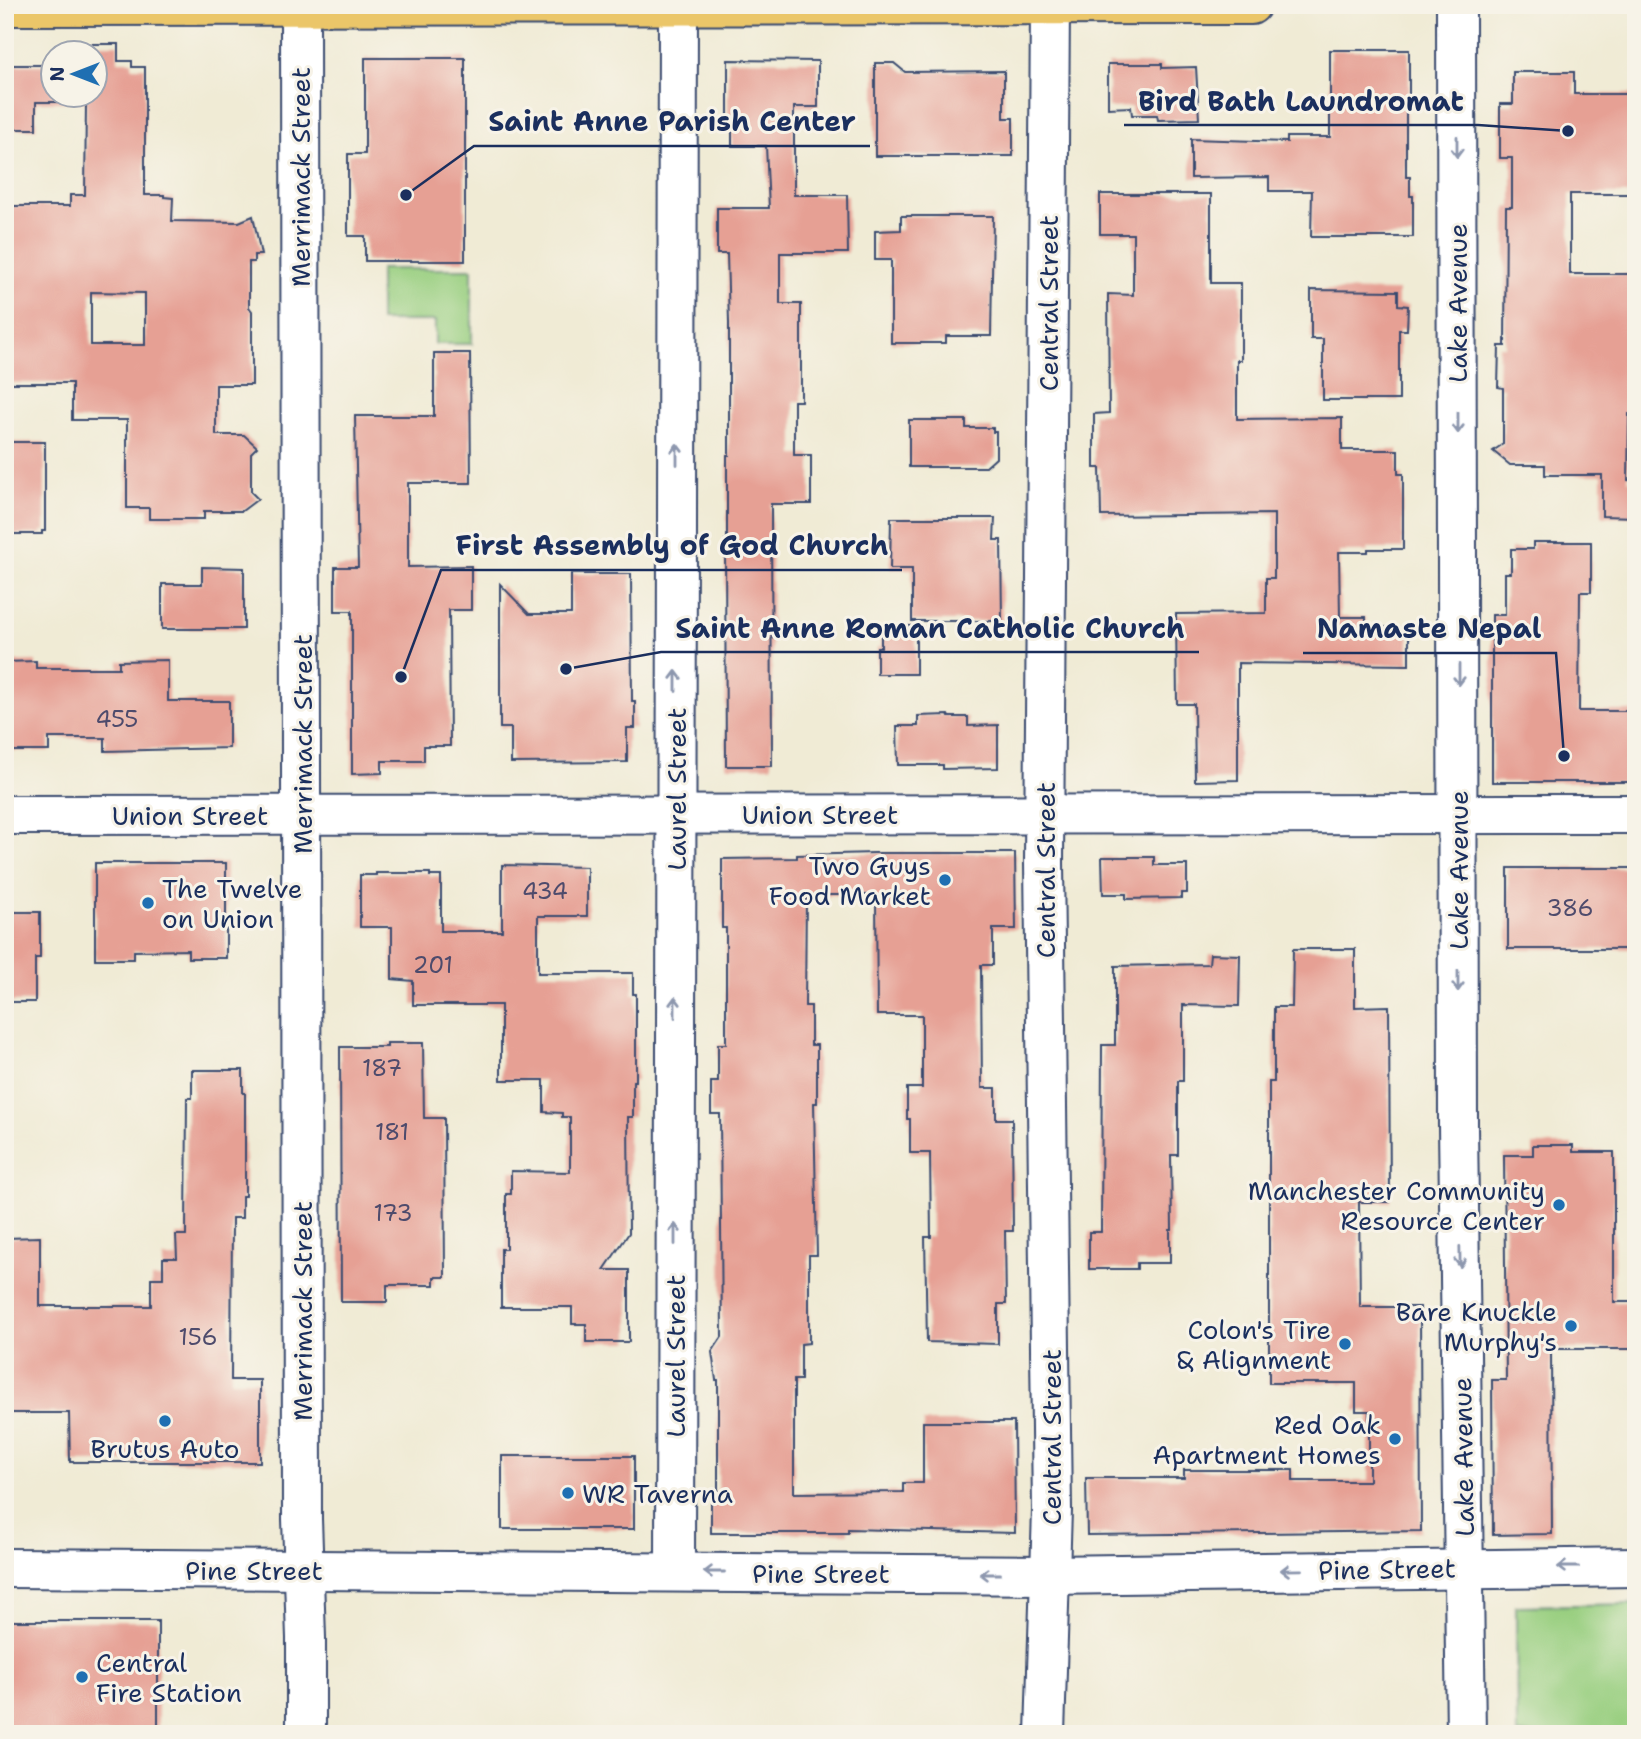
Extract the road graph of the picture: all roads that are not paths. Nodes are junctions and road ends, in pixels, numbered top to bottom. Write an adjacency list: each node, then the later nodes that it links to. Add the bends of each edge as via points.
1 (300, 5): 2 (main road); 6 (main road); 7 (street, Merrimack Street)
2 (678, 5): 3 (main road); 8 (street, Laurel Street, one-way to 2)
3 (1050, 5): 4 (main road); 9 (street, Central Street)
4 (1251, 5)
5 (1456, 5): 10 (street, Lake Avenue, one-way to 10)
6 (5, 6)
7 (302, 814): 8 (street, Union Street); 12 (street, Union Street); 16 (street, Merrimack Street)
8 (676, 814): 9 (street, Union Street); 17 (street, Laurel Street, one-way to 8)
9 (1045, 814): 10 (street, Union Street); 18 (street, Central Street)
10 (1457, 814): 11 (street, Union Street); 15 (street, Lake Avenue, one-way to 15)
11 (1636, 814)
12 (5, 815)
13 (1636, 1567): 15 (street, Pine Street, one-way to 15)
14 (5, 1568): 16 (street, Pine Street)
15 (1464, 1568): 18 (street, Pine Street, one-way to 18); 21 (street, Lake Avenue)
16 (304, 1570): 17 (street, Pine Street); 19 (street, Merrimack Street)
17 (675, 1572): 18 (street, Pine Street, one-way to 17)
18 (1050, 1575): 20 (street, Central Street)
19 (306, 1734)
20 (1045, 1734)
21 (1466, 1734)

